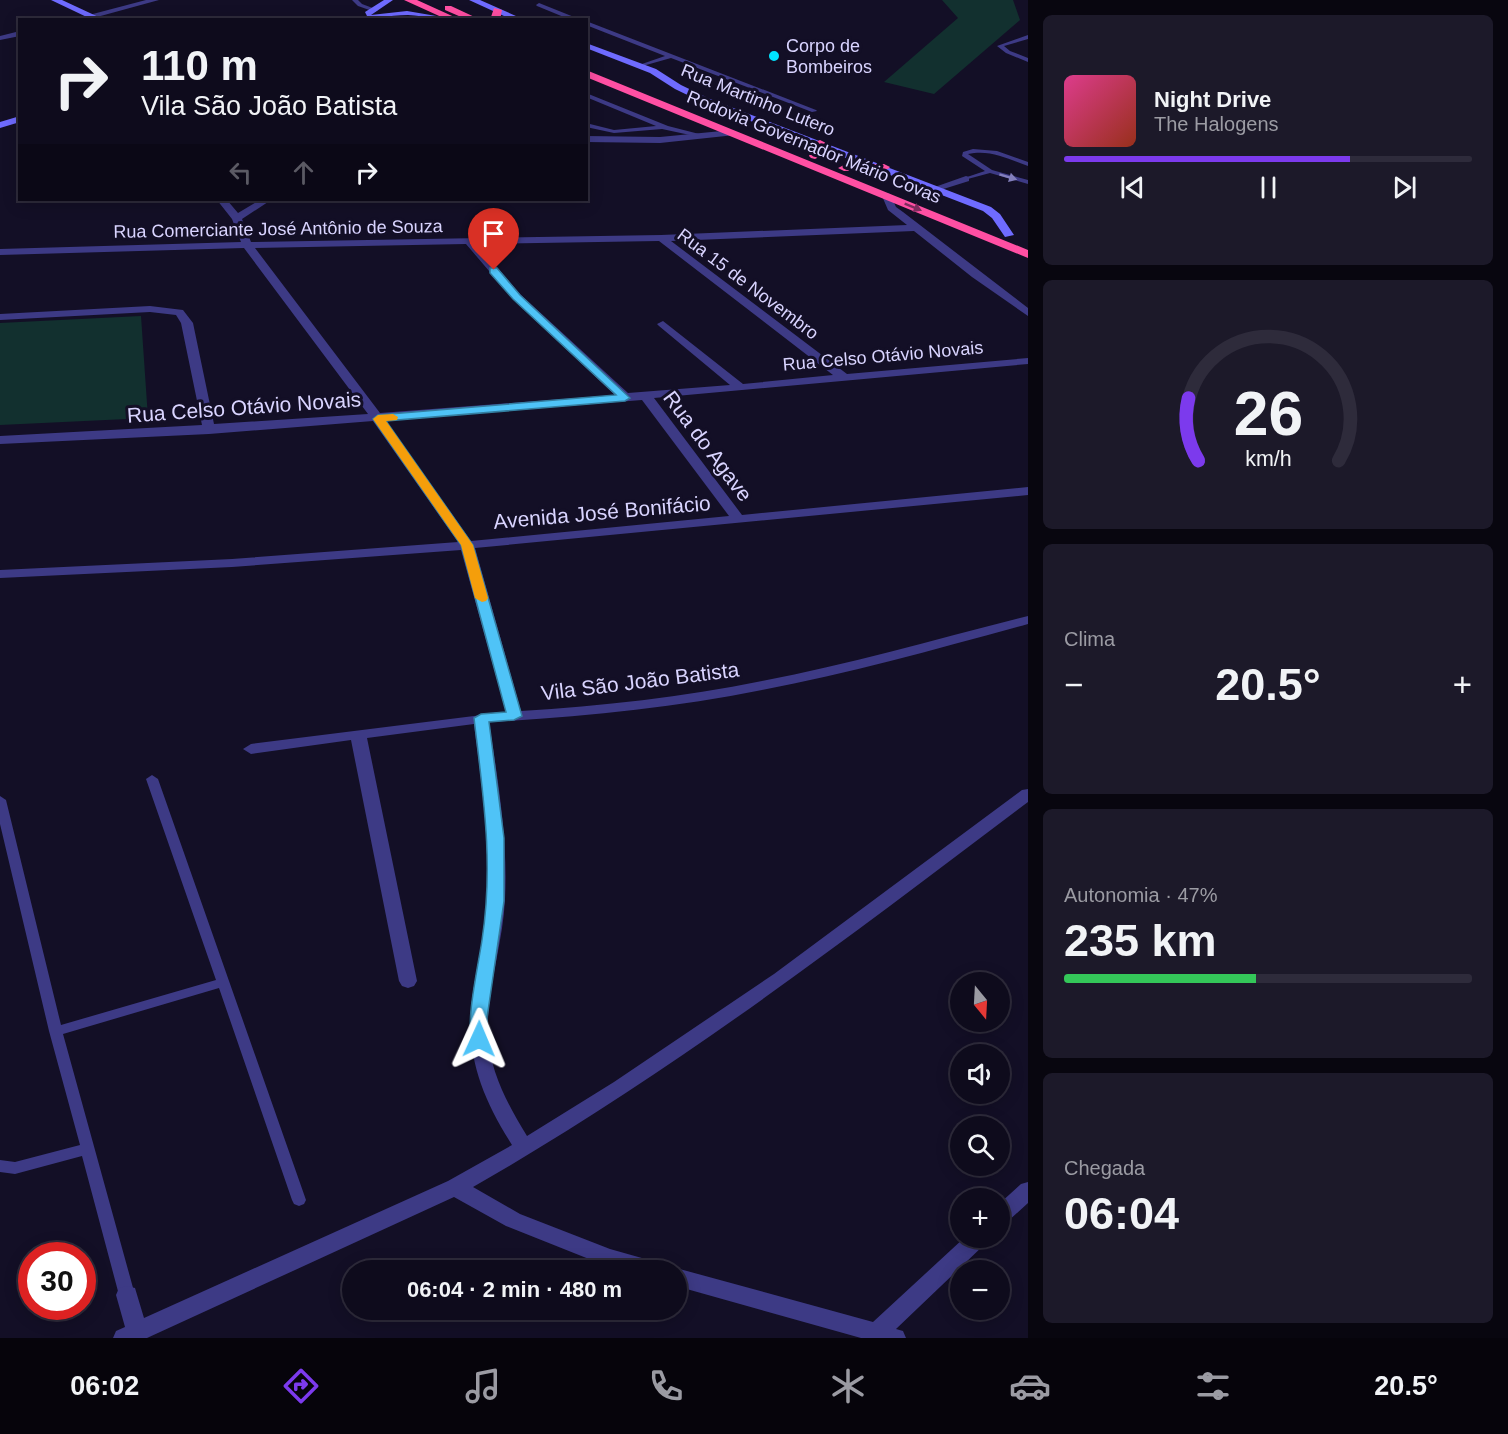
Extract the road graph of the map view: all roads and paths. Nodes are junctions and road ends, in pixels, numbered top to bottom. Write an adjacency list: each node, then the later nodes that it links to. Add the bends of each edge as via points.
1 (55, 0): 10 (street)
2 (154, 0): 10 (street)
3 (355, 0): 9 (lane)
4 (389, 0): 9 (street)
5 (409, 0): 17 (highway)
6 (429, 0): 18 (highway)
7 (473, 0): 11 (street)
8 (539, 5): 20 (lane)
9 (375, 10): 14 (street)
10 (91, 15): 12 (street); 13 (street)
11 (496, 15): 19 (street)
12 (81, 18)
13 (97, 18)
14 (360, 18)
15 (366, 18): 16 (street, via 407,13)
16 (442, 18)
17 (451, 18)
18 (472, 18)
19 (511, 18)
20 (572, 18)
21 (588, 24): 26 (lane)
22 (18, 34): 24 (street)
23 (1028, 37): 27 (lane, via 1000,46)
24 (0, 38)
25 (588, 46): 29 (street, Rua Martinho Lutero)
26 (670, 56): 29 (lane); 32 (lane)
27 (1028, 60)
28 (588, 65): 41 (highway, Rodovia Governador Mário Covas)
29 (641, 66): 40 (street, Rua Martinho Lutero, via 699,97)
30 (588, 74): 37 (highway, Rodovia Governador Mário Covas)
31 (588, 96): 36 (lane)
32 (814, 111)
33 (18, 120): 34 (street)
34 (0, 125)
35 (588, 126): 36 (lane, via 614,133)
36 (662, 127): 38 (lane)
37 (732, 133): 38 (street); 49 (highway, Rodovia Governador Mário Covas)
38 (704, 136): 39 (street)
39 (588, 139)
40 (820, 143): 41 (highway); 43 (street, Rua Martinho Lutero)
41 (815, 156): 44 (highway, Rodovia Governador Mário Covas)
42 (1026, 161): 45 (lane, via 987,151 965,153 968,159)
43 (884, 167): 44 (highway); 48 (street, Rua Martinho Lutero)
44 (844, 168): 54 (highway, Rodovia Governador Mário Covas)
45 (990, 171): 46 (lane); 47 (lane, one-way to 47)
46 (966, 178): 48 (street)
47 (1028, 182)
48 (937, 188): 54 (street, Rua Martinho Lutero, via 987,209)
49 (887, 196): 53 (street, via 892,208); 60 (highway, Rodovia Governador Mário Covas, one-way to 60)
50 (223, 201): 52 (street)
51 (264, 201): 52 (street)
52 (237, 218): 58 (street)
53 (916, 228): 55 (street, Rua Comerciante José Antônio de Souza); 61 (street)
54 (1009, 234): 56 (highway, Rodovia Governador Mário Covas)
55 (661, 238): 57 (street, Rua Comerciante José Antônio de Souza); 65 (street, Rua 15 de Novembro)
56 (1028, 242)
57 (470, 243): 58 (street, Rua Comerciante José Antônio de Souza); 68 (street, via 517,297)
58 (247, 245): 59 (street, Rua Comerciante José Antônio de Souza); 69 (street)
59 (0, 252)
60 (1028, 254)
61 (1028, 313)
62 (0, 317): 70 (street, via 150,309 178,312 187,323)
63 (663, 324): 66 (street)
64 (1028, 361): 65 (street, Rua Celso Otávio Novais)
65 (844, 378): 66 (street, Rua Celso Otávio Novais)
66 (741, 388): 67 (street, Rua Celso Otávio Novais)
67 (646, 396): 68 (street, Rua Celso Otávio Novais); 73 (street, Rua do Agave)
68 (625, 398): 69 (street, Rua Celso Otávio Novais)
69 (378, 419): 70 (street, Rua Celso Otávio Novais); 74 (street)
70 (209, 430): 71 (street, Rua Celso Otávio Novais)
71 (0, 440)
72 (1028, 491): 73 (street, Avenida José Bonifácio)
73 (739, 520): 74 (street, Avenida José Bonifácio)
74 (467, 545): 75 (street, Avenida José Bonifácio, via 232,563); 77 (street)
75 (0, 574)
76 (1028, 620): 77 (street, Vila São João Batista, via 761,686 595,711)
77 (514, 716): 78 (street, Vila São João Batista)
78 (481, 718): 79 (street, Vila São João Batista); 87 (street, via 496,838 496,901 479,1039 498,1107)
79 (358, 735): 80 (street, Vila São João Batista); 84 (street)
80 (251, 749)
81 (152, 779): 85 (lane)
82 (1028, 794): 87 (street, via 780,980 621,1088)
83 (0, 800): 86 (lane)
84 (408, 981)
85 (223, 982): 86 (lane); 92 (lane)
86 (56, 1031): 88 (lane)
87 (524, 1148): 90 (street)
88 (87, 1149): 89 (lane, via 15,1168); 97 (lane)
89 (0, 1166)
90 (455, 1186): 95 (street, via 513,1220); 98 (street)
91 (1028, 1190): 93 (street)
92 (299, 1200)
93 (1010, 1207)
94 (969, 1248): 99 (street)
95 (618, 1260)
96 (687, 1280): 99 (street)
97 (126, 1295): 98 (street)
98 (130, 1335)
99 (886, 1335)

